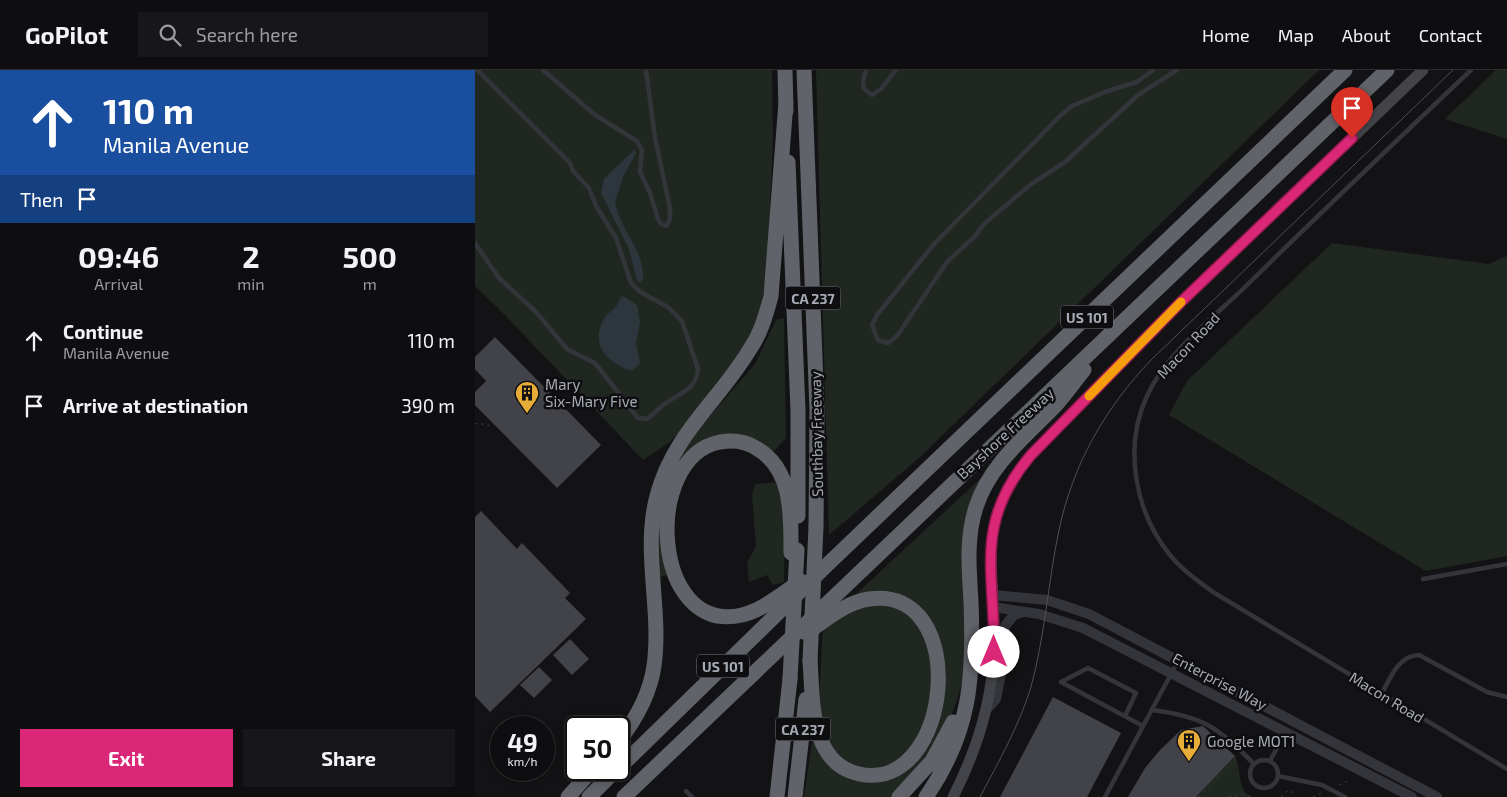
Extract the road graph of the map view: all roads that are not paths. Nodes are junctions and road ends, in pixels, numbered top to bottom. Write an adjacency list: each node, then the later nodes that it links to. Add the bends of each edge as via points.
1 (477, 70): 15 (lane, via 562,153 589,188 616,238 628,276 635,287 669,308 682,321 698,369 691,388 661,406 647,419 638,418 595,363 567,349 536,312 499,278)
2 (543, 70): 3 (lane, via 595,115 637,141 641,150 640,172 658,219 666,226 670,208)
3 (646, 70)
4 (785, 70): 14 (highway, Southbay Freeway / CA 237)
5 (804, 70): 27 (highway, Southbay Freeway / CA 237, bridge, via 817,410 816,527)
6 (866, 70): 7 (lane, via 864,89 872,95)
7 (896, 70)
8 (1153, 70): 9 (lane, via 1137,82 1072,106 1060,116 934,244 877,315 872,325 877,340 888,343 897,336 947,262 984,224 1030,185 1065,162 1138,95)
9 (1177, 70)
10 (1345, 70): 18 (highway, Bayshore Freeway / US 101)
11 (1387, 70): 16 (highway, Bayshore Freeway / US 101)
12 (1423, 70): 21 (main road, via 1149,333 1031,455 1011,480 999,506 991,537)
13 (1471, 70): 29 (lane, Macon Road, via 1176,354 1146,397 1135,434 1139,494 1151,526 1171,557 1213,592)
14 (786, 102): 17 (highway, Southbay Freeway / CA 237, via 798,410); 34 (highway, via 771,296 750,350 691,425 665,470 651,523 654,667 638,712)
15 (475, 243)
16 (1117, 328): 24 (highway, Bayshore Freeway / US 101); 25 (highway, via 1057,404 1008,453 982,493 968,550)
17 (794, 551): 18 (highway, via 783,475 775,462 752,445 739,442 713,444 692,457 682,469 670,503 667,539 673,573 696,605 716,615 742,615 769,602); 49 (highway, Southbay Freeway / CA 237, bridge, via 793,641)
18 (828, 564): 37 (highway, Bayshore Freeway / US 101)
19 (1507, 564): 20 (lane)
20 (1423, 579)
21 (993, 595): 22 (main road); 26 (street, Enterprise Way, via 1041,599 1075,609)
22 (993, 607): 23 (street, Enterprise Way); 32 (main road, via 994,652)
23 (1024, 612): 28 (street, Enterprise Way, via 1083,628); 32 (street, via 1013,615 1005,626 996,699)
24 (775, 653): 27 (highway, via 839,612 867,599 891,599 911,608 927,624 937,655 938,695 926,735 906,763 893,771 866,775 853,772 833,759 820,740 816,724); 47 (highway, Bayshore Freeway / US 101)
25 (973, 660): 51 (highway, via 958,710 942,745 922,774); 52 (highway, via 970,692 960,732 944,768)
26 (1179, 660): 28 (lane); 57 (street, Enterprise Way)
27 (809, 661): 50 (highway, Southbay Freeway / CA 237)
28 (1172, 673): 31 (lane); 36 (street, Enterprise Way)
29 (1382, 694): 30 (lane, via 1400,662 1409,655 1419,654 1487,692); 40 (lane, Macon Road)
30 (1507, 697)
31 (1152, 710): 35 (lane); 39 (lane, via 1183,714 1215,727)
32 (985, 711): 53 (main road, via 973,755)
33 (1125, 716): 33 (lane, via 1117,712 1061,682 1088,668 1104,676 1136,693); 35 (lane)
34 (630, 724)
35 (1143, 726): 54 (lane)
36 (1286, 731): 38 (lane); 56 (street, Enterprise Way)
37 (630, 756)
38 (1270, 761): 39 (lane, via 1261,760); 41 (lane)
39 (1254, 764): 41 (lane, via 1250,777 1260,787 1269,787)
40 (1507, 769)
41 (1278, 776): 55 (lane, via 1322,785)
42 (583, 781): 45 (highway)
43 (605, 781): 46 (highway, Bayshore Freeway / US 101)
44 (686, 790): 48 (lane)
45 (568, 797)
46 (589, 797)
47 (624, 797)
48 (692, 797)
49 (777, 797)
50 (795, 797)
51 (899, 797)
52 (926, 797)
53 (953, 797)
54 (1105, 797)
55 (1345, 797)
56 (1412, 797)
57 (1437, 797)

